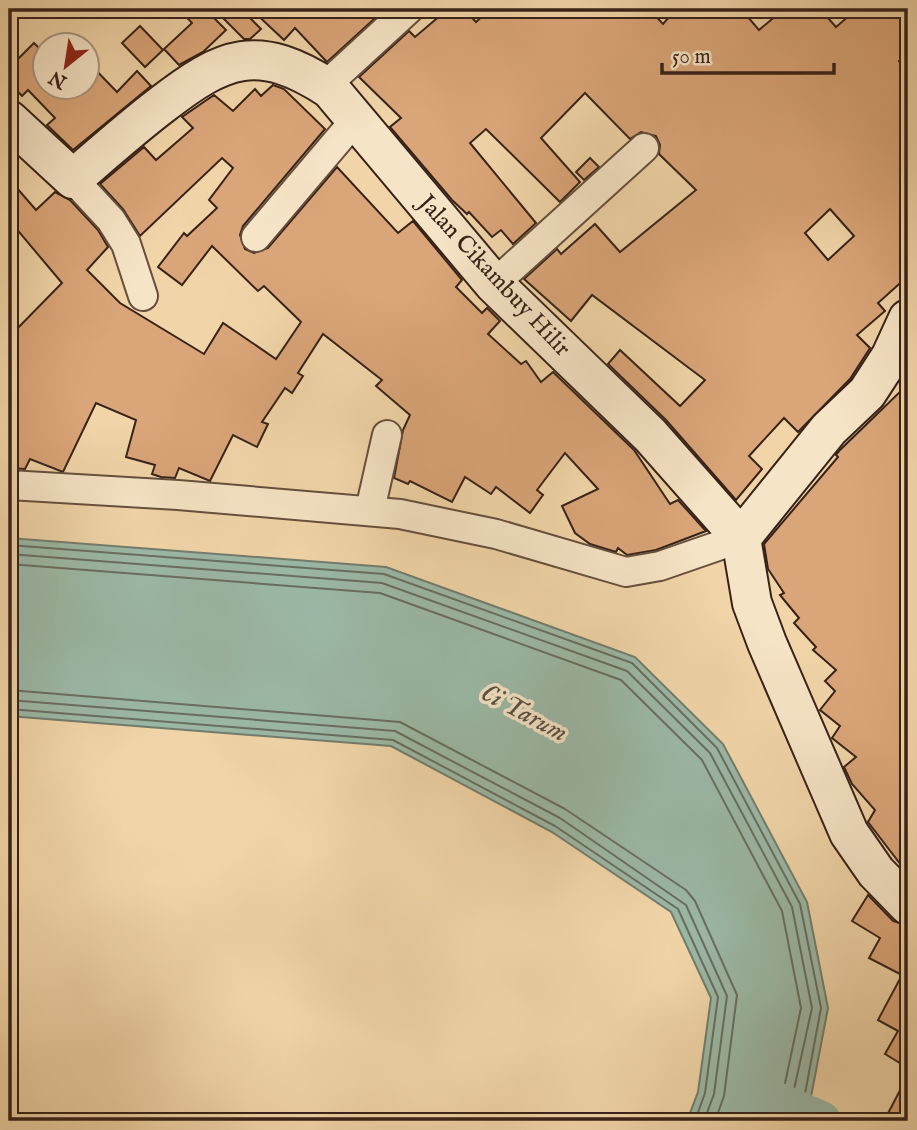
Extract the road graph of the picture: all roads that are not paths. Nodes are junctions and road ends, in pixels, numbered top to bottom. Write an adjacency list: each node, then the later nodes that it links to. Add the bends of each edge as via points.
1 (409, 9): 2 (street)
2 (325, 86): 3 (street, Jalan Cikambuy Hilir); 6 (street, Jalan Cikambuy Hilir, via 291,66 239,61 222,65 195,78)
3 (356, 119): 7 (street); 8 (street, Jalan Cikambuy Hilir)
4 (9, 120): 6 (street)
5 (644, 148): 8 (street)
6 (73, 179): 9 (street, via 111,220 126,244)
7 (256, 237)
8 (494, 284): 14 (street, Jalan Cikambuy Hilir, via 650,435)
9 (143, 296)
10 (908, 318): 14 (street, via 867,393 829,429)
11 (387, 435): 13 (street)
12 (9, 485): 13 (street)
13 (370, 510): 14 (street, via 496,534 626,572 660,566)
14 (741, 538): 15 (street, via 752,603 849,833 876,872)
15 (908, 905)

